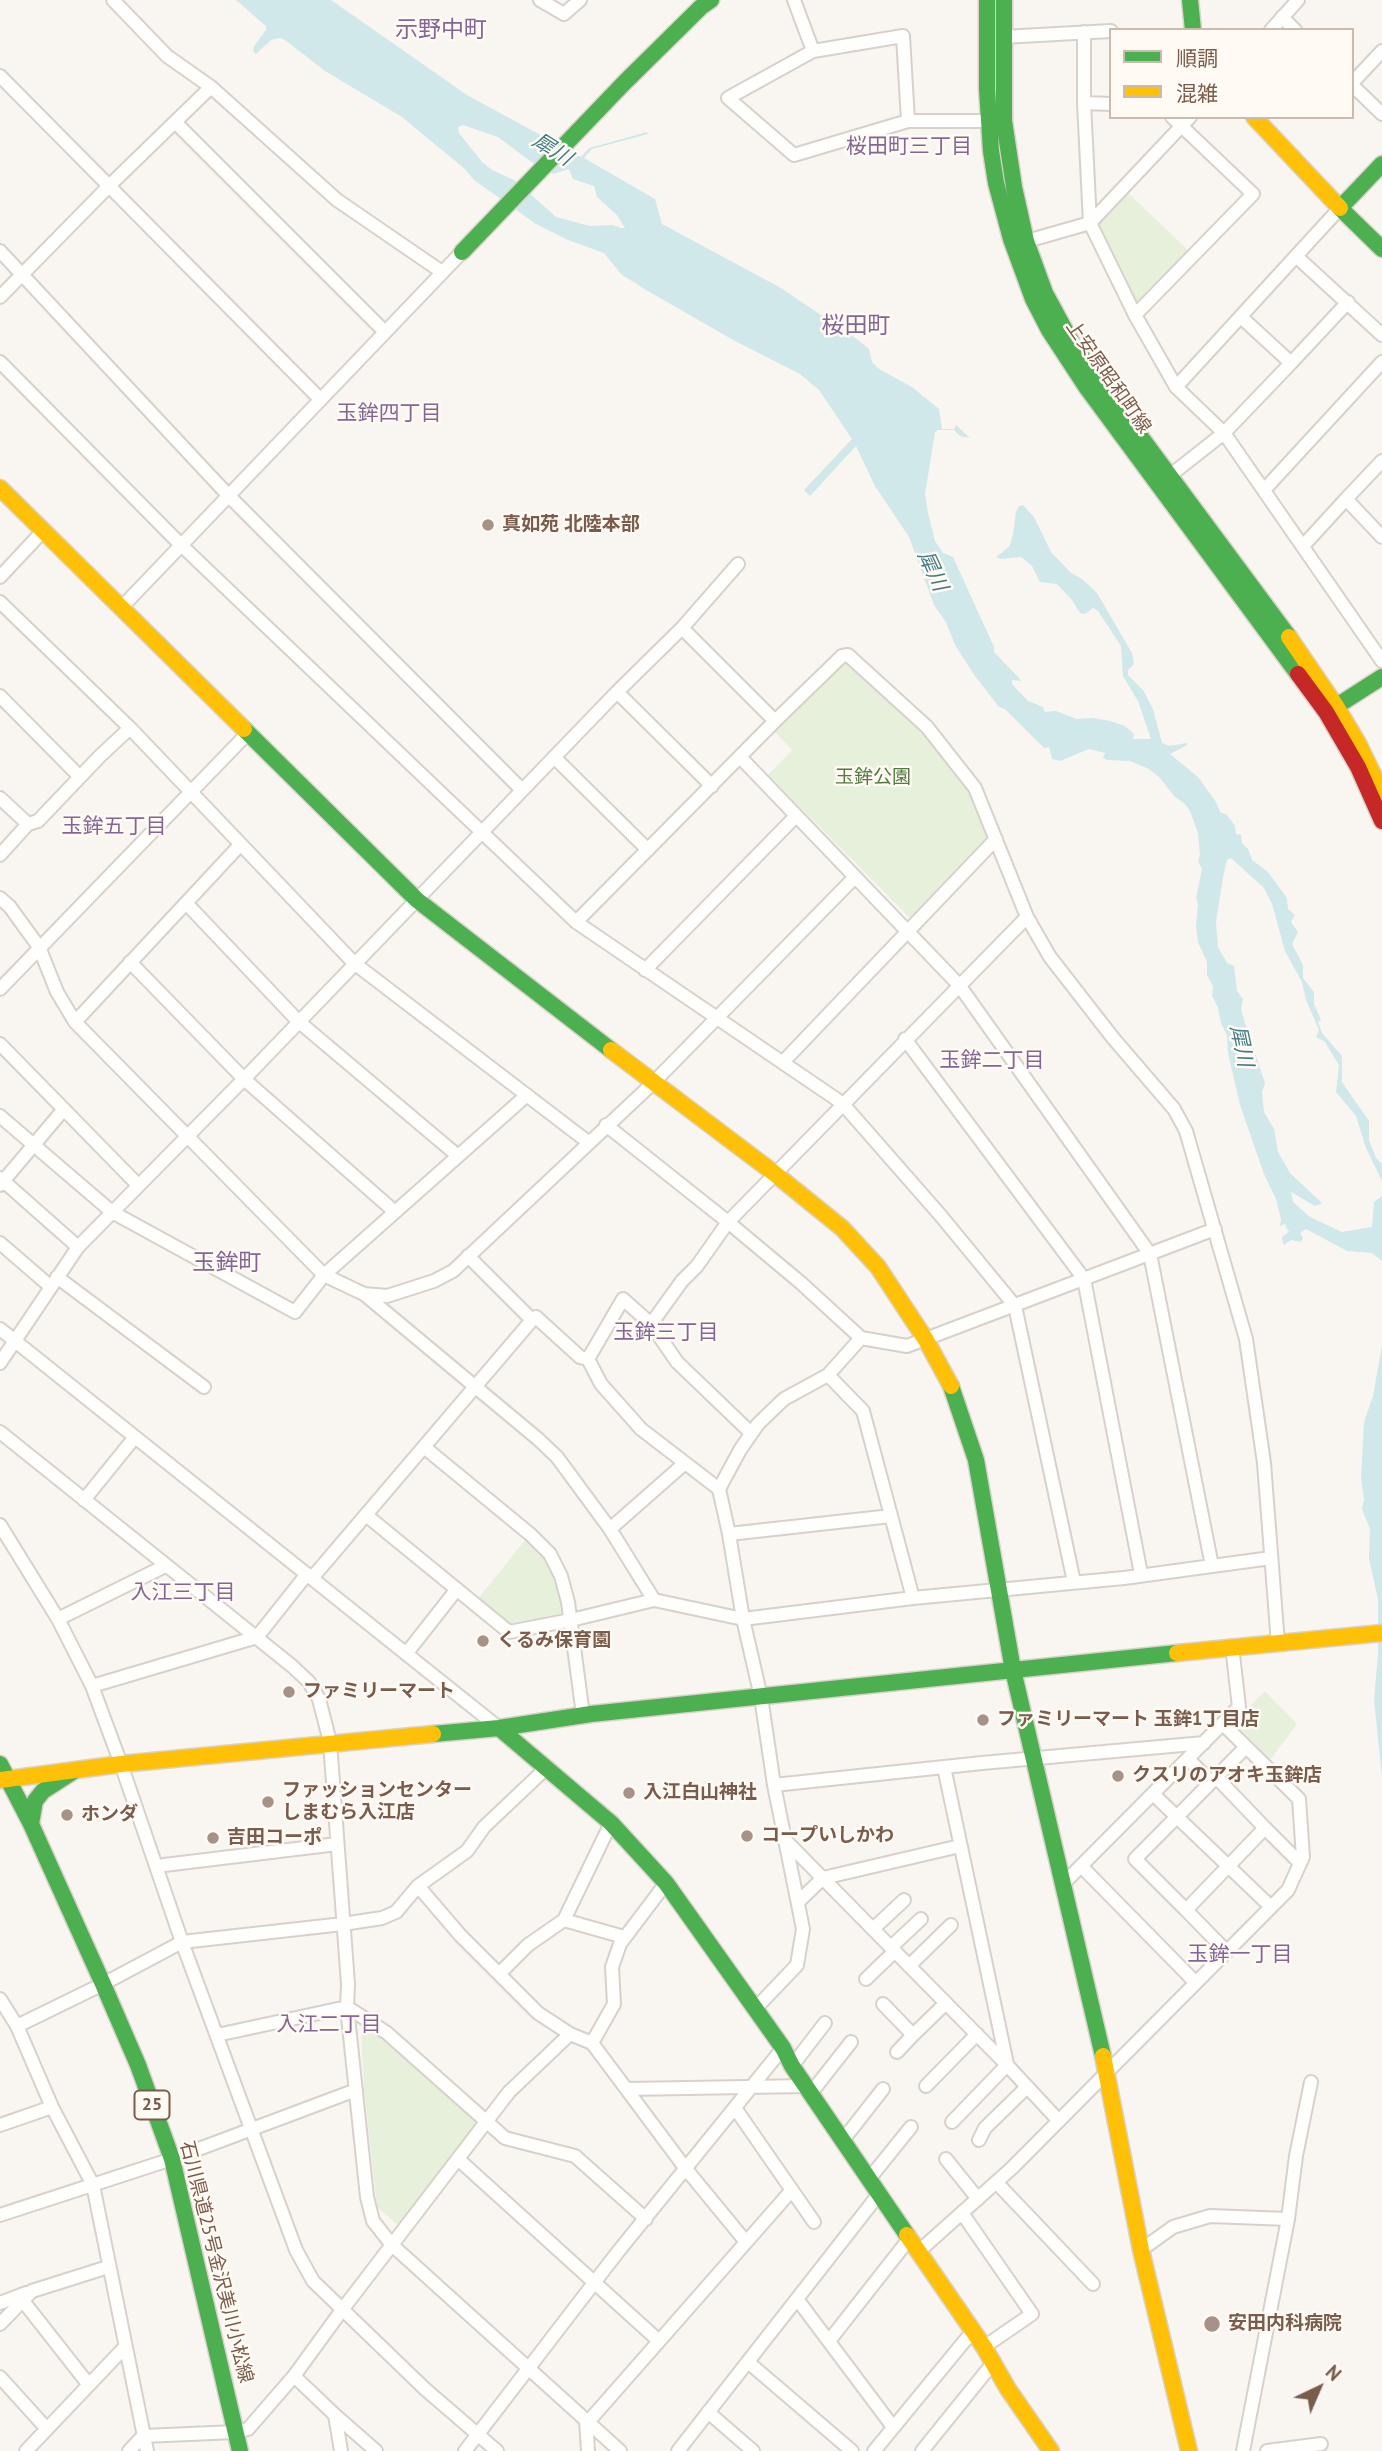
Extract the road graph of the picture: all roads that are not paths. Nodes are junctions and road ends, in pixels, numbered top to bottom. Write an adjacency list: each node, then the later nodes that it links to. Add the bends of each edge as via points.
1 (113, 0): 22 (street, via 167,56)
2 (540, 0): 3 (street, via 564,14)
3 (580, 0)
4 (711, 0): 38 (street)
5 (794, 0): 17 (street)
6 (988, 0): 29 (street, 上安原昭和町線)
7 (1004, 0): 16 (street, 上安原昭和町線)
8 (1190, 0): 11 (street)
9 (1298, 0): 10 (street)
10 (1282, 18): 12 (street); 13 (street)
11 (1191, 28)
12 (1273, 28)
13 (1292, 28)
14 (1084, 32): 15 (street); 16 (street); 23 (street)
15 (1109, 32)
16 (1003, 37): 29 (street, 上安原昭和町線)
17 (813, 51): 28 (street, via 903,36); 28 (street, via 727,98 794,155)
18 (1382, 51): 20 (street)
19 (0, 76): 32 (street)
20 (1354, 82)
21 (1354, 86): 25 (street)
22 (212, 87): 30 (street); 40 (street, via 337,200)
23 (1084, 103): 24 (street); 34 (street)
24 (1109, 104)
25 (1382, 114)
26 (1256, 119): 33 (street)
27 (1181, 120): 34 (street); 44 (street, via 1252,194)
28 (908, 121): 29 (street)
29 (997, 121): 35 (street, 上安原昭和町線, via 996,183)
30 (175, 122): 32 (street); 46 (street)
31 (1382, 164): 33 (street)
32 (110, 185): 41 (street); 52 (street)
33 (1340, 208): 36 (street); 39 (street)
34 (1090, 223): 35 (street); 44 (street)
35 (1019, 243): 55 (street, 上安原昭和町線, via 1033,299 1068,362)
36 (1382, 250)
37 (0, 251): 41 (street)
38 (461, 252): 40 (street)
39 (1297, 257): 43 (street); 45 (street)
40 (442, 272): 46 (street)
41 (23, 274): 42 (street); 58 (street)
42 (0, 297)
43 (1348, 302): 47 (street); 50 (street)
44 (1135, 316): 51 (street)
45 (1241, 317): 50 (street); 51 (street)
46 (385, 332): 52 (street)
47 (1382, 335)
48 (0, 362): 62 (street)
49 (1382, 362): 57 (street)
50 (1291, 363): 53 (street)
51 (1176, 387): 53 (street)
52 (320, 399): 58 (street)
53 (1224, 433): 55 (street); 57 (street)
54 (1382, 461): 59 (street)
55 (1163, 480): 73 (street, 上安原昭和町線)
56 (0, 488): 60 (street)
57 (1264, 490): 63 (street)
58 (228, 495): 62 (street); 81 (street)
59 (1346, 499): 61 (street); 63 (street)
60 (43, 531): 65 (street); 67 (street)
61 (1382, 537)
62 (180, 544): 67 (street); 88 (street)
63 (1303, 546): 69 (street)
64 (738, 564): 68 (street)
65 (0, 577)
66 (0, 602): 75 (street)
67 (121, 608): 76 (street)
68 (682, 628): 71 (street); 74 (street)
69 (1382, 661)
70 (1382, 677): 73 (street)
71 (617, 692): 77 (street); 80 (street)
72 (0, 696): 79 (street)
73 (1331, 709): 83 (street, via 1358,743); 86 (street)
74 (775, 722): 78 (street); 89 (street, via 848,655 927,727 975,788)
75 (130, 728): 79 (street); 82 (street)
76 (248, 733): 82 (street); 95 (street)
77 (554, 757): 81 (street); 91 (street)
78 (740, 757): 80 (street); 85 (street)
79 (80, 777): 87 (street, via 38,821)
80 (712, 786): 91 (street)
81 (522, 790): 88 (street)
82 (189, 792): 90 (street); 100 (street)
83 (1382, 793)
84 (0, 798): 87 (street)
85 (796, 816): 93 (street); 103 (street)
86 (1382, 821)
87 (28, 824): 92 (street)
88 (482, 831): 95 (street); 98 (street)
89 (996, 839): 97 (street); 99 (street)
90 (240, 845): 96 (street); 102 (street)
91 (648, 850): 98 (street)
92 (0, 855)
93 (855, 877): 99 (street); 106 (street)
94 (0, 898): 100 (street)
95 (417, 900): 102 (street); 113 (street)
96 (187, 903): 101 (street); 107 (street)
97 (1027, 917): 104 (street); 129 (street, via 1050,957 1174,1109 1186,1131)
98 (576, 922): 103 (street)
99 (908, 933): 104 (street); 111 (street)
100 (39, 947): 105 (street); 108 (street)
101 (130, 962): 108 (street); 112 (street)
102 (354, 963): 107 (street); 114 (street)
103 (645, 970): 106 (street)
104 (959, 985): 109 (street); 132 (street)
105 (0, 989)
106 (717, 1017): 111 (street); 113 (street)
107 (298, 1021): 112 (street); 122 (street)
108 (75, 1022): 119 (street)
109 (905, 1040): 115 (street); 135 (street)
110 (0, 1044): 116 (street)
111 (783, 1062): 115 (street)
112 (244, 1079): 119 (street); 127 (street)
113 (653, 1083): 118 (street); 123 (street)
114 (527, 1095): 120 (street); 122 (street)
115 (842, 1103): 123 (street); 138 (street)
116 (64, 1109): 121 (street); 125 (street)
117 (0, 1116): 121 (street)
118 (606, 1125): 120 (street); 128 (street)
119 (187, 1136): 125 (street); 134 (street)
120 (588, 1142): 133 (street)
121 (34, 1145): 124 (street); 126 (street)
122 (458, 1156): 127 (street)
123 (774, 1173): 128 (street); 143 (street, via 861,1247)
124 (1, 1182): 131 (street)
125 (138, 1185): 126 (street)
126 (112, 1212): 131 (street); 134 (street, via 295,1312)
127 (395, 1212): 134 (street)
128 (728, 1222): 140 (street); 142 (street)
129 (1215, 1229): 132 (street); 162 (street, via 1246,1339 1264,1463)
130 (0, 1243): 136 (street)
131 (78, 1247): 136 (street)
132 (1150, 1254): 135 (street); 164 (street)
133 (468, 1256): 137 (street, via 434,1281 387,1296); 139 (street)
134 (324, 1275): 137 (street)
135 (1084, 1279): 138 (street); 165 (street)
136 (54, 1282): 144 (street); 148 (street)
137 (364, 1294): 149 (street)
138 (1015, 1306): 143 (street); 167 (street)
139 (532, 1320): 145 (street, via 536,1317); 149 (street)
140 (651, 1324): 145 (street, via 623,1299); 151 (street, via 677,1362)
141 (0, 1329): 144 (street)
142 (861, 1338): 143 (street, via 907,1346); 147 (street)
143 (926, 1340): 169 (street, via 951,1387 976,1460)
144 (16, 1342): 146 (street); 152 (street)
145 (588, 1359): 154 (street, via 601,1384 641,1429)
146 (0, 1363)
147 (828, 1375): 151 (street, via 784,1399); 158 (street, via 863,1411)
148 (204, 1387)
149 (475, 1388): 153 (street); 160 (street, via 557,1457)
150 (0, 1432): 156 (street)
151 (751, 1433): 155 (street)
152 (135, 1437): 156 (street); 166 (street)
153 (424, 1447): 157 (street); 174 (street, via 550,1554 561,1576)
154 (685, 1463): 155 (street); 160 (street)
155 (719, 1489): 161 (street)
156 (84, 1500): 163 (street)
157 (366, 1515): 166 (street); 168 (street)
158 (891, 1516): 161 (street); 170 (street)
159 (0, 1525): 172 (street)
160 (610, 1529): 171 (street)
161 (729, 1534): 173 (street)
162 (1271, 1558): 164 (street); 177 (street)
163 (165, 1566): 172 (street); 176 (street)
164 (1212, 1566): 165 (street)
165 (1141, 1574): 167 (street)
166 (309, 1576): 176 (street); 179 (street)
167 (1074, 1582): 169 (street)
168 (457, 1589): 174 (street, via 509,1632); 179 (street)
169 (1000, 1589): 170 (street); 180 (street)
170 (913, 1598): 173 (street)
171 (654, 1600): 173 (street); 174 (street)
172 (58, 1619): 181 (street)
173 (743, 1619): 182 (street)
174 (571, 1620): 183 (street)
175 (1382, 1633): 177 (street)
176 (257, 1637): 181 (street); 186 (street, via 309,1682 319,1699)
177 (1278, 1644): 178 (street)
178 (1231, 1646): 180 (street); 184 (street, via 1239,1707)
179 (406, 1654): 185 (street)
180 (1013, 1670): 182 (street); 189 (street)
181 (92, 1686): 191 (street)
182 (761, 1697): 183 (street); 197 (street)
183 (583, 1716): 185 (street)
184 (1223, 1725): 187 (street); 188 (street)
185 (499, 1728): 186 (street); 192 (street)
186 (330, 1742): 191 (street); 204 (street)
187 (1204, 1743): 189 (street); 190 (street)
188 (1245, 1748): 196 (street); 206 (street, via 1298,1799)
189 (1034, 1759): 193 (street); 212 (street)
190 (1188, 1759): 196 (street); 198 (street)
191 (121, 1763): 194 (street); 207 (street)
192 (542, 1766): 200 (street); 213 (street, via 540,1774 484,1827 467,1851)
193 (944, 1767): 197 (street); 205 (street)
194 (74, 1771): 195 (street); 201 (street, via 43,1791 35,1801)
195 (1, 1774): 201 (street, 石川県道25号金沢美川小松線 / 25)
196 (1214, 1780): 199 (street); 202 (street)
197 (774, 1785): 203 (street)
198 (1153, 1794): 199 (street); 209 (street)
199 (1177, 1816): 208 (street); 217 (street, via 1135,1859)
200 (611, 1823): 211 (street); 219 (street)
201 (30, 1824): 231 (street, 石川県道25号金沢美川小松線 / 25)
202 (1265, 1828): 206 (street); 208 (street)
203 (786, 1841): 210 (street); 215 (street)
204 (338, 1844): 207 (street); 220 (street)
205 (960, 1846): 210 (street); 247 (street)
206 (1300, 1863): 216 (street, via 1288,1890)
207 (156, 1866): 224 (street)
208 (1228, 1866): 216 (street); 217 (street)
209 (1082, 1867): 212 (street); 230 (street)
210 (823, 1878): 215 (street); 222 (street)
211 (666, 1883): 223 (street); 236 (street)
212 (1064, 1884): 249 (street)
213 (418, 1886): 220 (street, via 396,1912); 228 (street)
214 (904, 1900): 222 (street)
215 (798, 1902): 236 (street, via 803,1929 797,1965)
216 (1270, 1906): 226 (street)
217 (1186, 1910): 226 (street)
218 (921, 1919): 225 (street)
219 (565, 1920): 223 (street); 228 (street, via 528,1945)
220 (343, 1924): 224 (street); 235 (street)
221 (951, 1925): 227 (street)
222 (873, 1929): 225 (street)
223 (624, 1937): 244 (street, via 612,1967 614,2004)
224 (182, 1942): 231 (street); 240 (street)
225 (893, 1949): 227 (street); 229 (street)
226 (1226, 1951): 230 (street)
227 (909, 1966): 233 (street)
228 (500, 1973): 239 (street, via 538,2012)
229 (866, 1979)
230 (1196, 1983): 249 (street)
231 (103, 1984): 238 (street); 268 (street, 石川県道25号金沢美川小松線 / 25)
232 (0, 1999): 238 (street)
233 (946, 2003): 241 (street); 242 (street)
234 (883, 2004): 241 (street)
235 (347, 2007): 240 (street); 256 (street); 260 (street, via 387,2032)
236 (756, 2008): 245 (street)
237 (825, 2023): 248 (street)
238 (17, 2026): 258 (street)
239 (570, 2034): 244 (street); 260 (street, via 509,2092)
240 (217, 2035): 265 (street)
241 (912, 2035): 246 (street)
242 (977, 2035): 247 (street); 251 (street)
243 (851, 2042): 257 (street)
244 (592, 2043): 254 (street)
245 (783, 2048): 248 (street); 253 (street)
246 (897, 2052)
247 (1007, 2065): 252 (street); 262 (street)
248 (792, 2066): 257 (street)
249 (1107, 2074): 261 (street); 286 (street)
250 (1311, 2082): 281 (street)
251 (926, 2086)
252 (1027, 2087): 261 (street); 267 (street, via 985,2128)
253 (749, 2088): 254 (street); 257 (street); 259 (street)
254 (626, 2089): 271 (street)
255 (883, 2089): 266 (street)
256 (356, 2090): 265 (street); 284 (street, via 373,2221)
257 (809, 2090): 266 (street)
258 (52, 2107): 263 (street); 274 (street)
259 (735, 2108): 271 (street); 275 (street)
260 (488, 2121): 270 (street); 280 (street, via 505,2138 575,2156)
261 (1059, 2121): 273 (street)
262 (952, 2122)
263 (0, 2125)
264 (911, 2127): 272 (street)
265 (251, 2129): 268 (street); 293 (street, via 296,2250 313,2281)
266 (843, 2140): 272 (street)
267 (979, 2140)
268 (172, 2159): 274 (street); 311 (street, 石川県道25号金沢美川小松線 / 25)
269 (946, 2159): 277 (street)
270 (458, 2160): 284 (street); 288 (street)
271 (686, 2169): 280 (street); 283 (street)
272 (869, 2179): 276 (street)
273 (996, 2182): 277 (street); 289 (street)
274 (93, 2185): 279 (street); 287 (street)
275 (792, 2190): 282 (street); 283 (street)
276 (879, 2194): 285 (street); 291 (street)
277 (978, 2199): 278 (street)
278 (962, 2213): 285 (street); 299 (street, via 1032,2314)
279 (0, 2215)
280 (646, 2219): 288 (street)
281 (1288, 2219): 286 (street, via 1210,2216 1172,2227); 332 (street)
282 (814, 2222)
283 (746, 2242): 296 (street)
284 (392, 2245): 293 (street); 302 (street)
285 (914, 2245): 295 (street); 297 (street)
286 (1141, 2250): 331 (street)
287 (108, 2267): 290 (street); 298 (street)
288 (594, 2282): 296 (street); 302 (street)
289 (1093, 2284)
290 (27, 2296): 292 (street); 294 (street); 305 (street)
291 (797, 2299): 297 (street); 300 (street)
292 (0, 2303)
293 (342, 2310): 303 (street); 312 (street)
294 (0, 2324)
295 (972, 2332): 299 (street); 309 (street)
296 (659, 2341): 308 (street)
297 (829, 2341): 309 (street)
298 (125, 2347): 305 (street); 313 (street)
299 (984, 2347): 301 (street)
300 (748, 2361): 306 (street); 327 (street)
301 (993, 2362): 329 (street); 330 (street)
302 (528, 2369): 308 (street); 312 (street)
303 (294, 2376): 307 (street); 311 (street, via 248,2429)
304 (0, 2377): 310 (street)
305 (89, 2385): 310 (street)
306 (708, 2412): 325 (street); 326 (street)
307 (335, 2415): 319 (street); 320 (street)
308 (587, 2421): 323 (street); 324 (street)
309 (893, 2427): 328 (street)
310 (47, 2429): 315 (street)
311 (236, 2432): 313 (street); 318 (street, 石川県道25号金沢美川小松線 / 25)
312 (479, 2434): 321 (street); 322 (street)
313 (142, 2436): 316 (street); 317 (street)
314 (1321, 2444): 333 (street)
315 (26, 2451)
316 (129, 2451)
317 (147, 2451)
318 (240, 2451)
319 (341, 2451)
320 (376, 2451)
321 (465, 2451)
322 (497, 2451)
323 (588, 2451)
324 (620, 2451)
325 (678, 2451)
326 (753, 2451)
327 (852, 2451)
328 (874, 2451)
329 (922, 2451)
330 (1051, 2451)
331 (1189, 2451)
332 (1243, 2451)
333 (1268, 2451)

